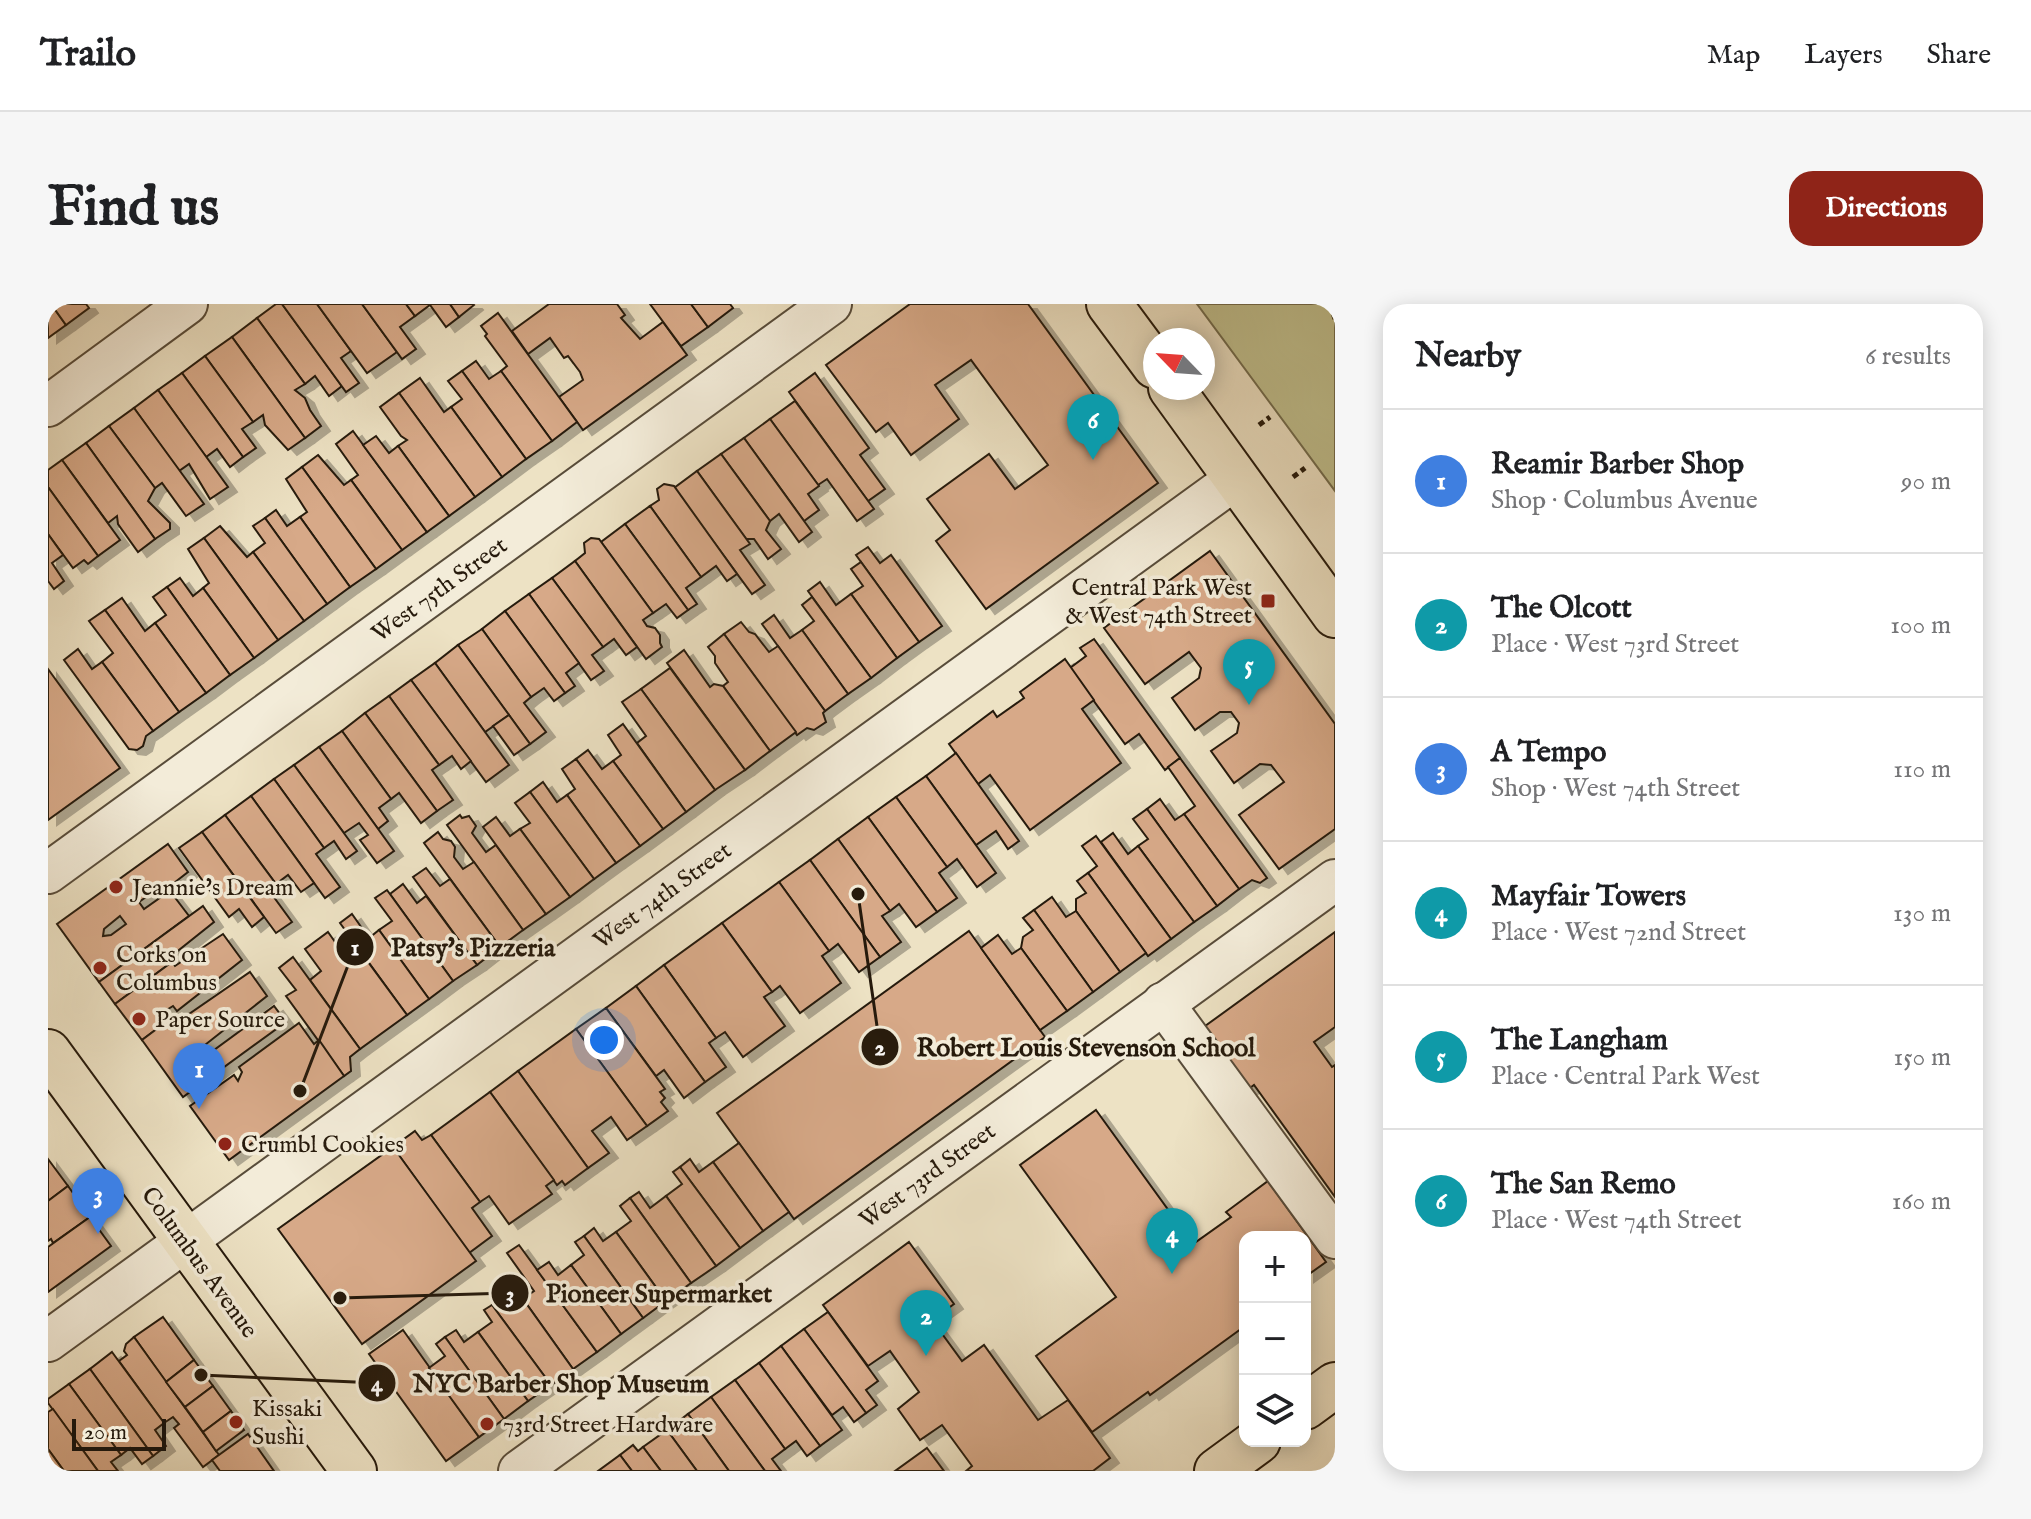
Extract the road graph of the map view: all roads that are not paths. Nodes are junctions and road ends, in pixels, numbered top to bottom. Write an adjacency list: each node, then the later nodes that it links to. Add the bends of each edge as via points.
1 (187, 304): 6 (street)
2 (831, 304): 9 (street, West 75th Street)
3 (1109, 304): 4 (main road)
4 (1143, 350)
5 (1180, 400): 7 (main road)
6 (48, 406)
7 (1237, 478): 8 (main road); 14 (street, West 74th Street)
8 (1335, 615)
9 (48, 873)
10 (1335, 880): 11 (street, West 73rd Street)
11 (1163, 1003): 13 (street); 20 (street, West 73rd Street)
12 (48, 1052): 14 (main road, Columbus Avenue)
13 (1335, 1238)
14 (184, 1241): 15 (street, West 74th Street); 19 (main road, Columbus Avenue)
15 (48, 1341)
16 (1335, 1385): 17 (main road)
17 (1311, 1403)
18 (1250, 1447): 21 (main road)
19 (354, 1471)
20 (519, 1471)
21 (1217, 1471)

